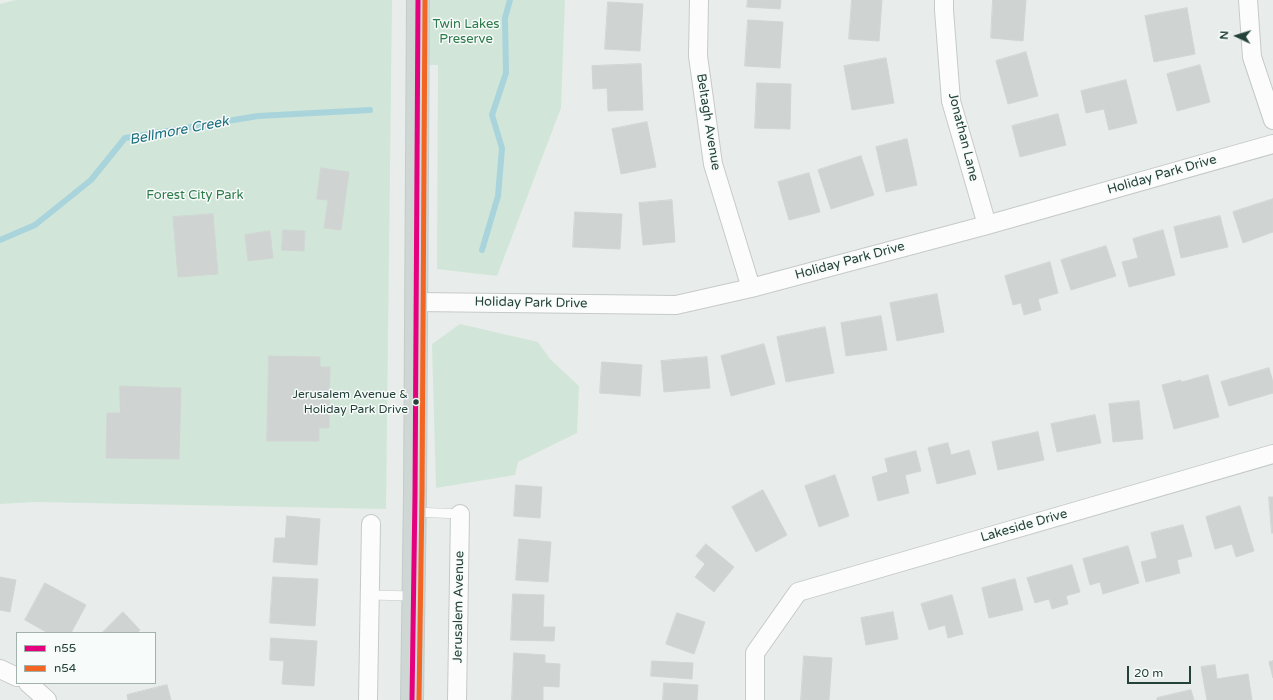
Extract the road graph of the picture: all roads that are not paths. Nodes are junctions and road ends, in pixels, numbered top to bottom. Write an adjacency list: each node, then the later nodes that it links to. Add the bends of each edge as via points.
1 (418, 0): 9 (main road)
2 (699, 0): 8 (street, Beltagh Avenue, via 698,56 713,164)
3 (944, 0): 7 (street, Jonathan Lane, via 951,101)
4 (1248, 0): 5 (street, via 1252,58)
5 (1273, 120)
6 (1273, 144): 7 (street, Holiday Park Drive)
7 (987, 225): 8 (street, Holiday Park Drive)
8 (751, 288): 9 (street, Holiday Park Drive, via 676,305)
9 (417, 302): 11 (main road)
10 (1273, 454): 23 (street, Lakeside Drive, via 798,592 755,653)
11 (415, 512): 12 (lane); 15 (main road)
12 (460, 514): 22 (street, Jerusalem Avenue)
13 (371, 524): 14 (street)
14 (369, 595): 15 (lane); 20 (street)
15 (414, 596): 21 (main road)
16 (0, 669): 17 (street)
17 (16, 677)
18 (29, 684): 19 (street)
19 (46, 698)
20 (368, 700)
21 (412, 700)
22 (457, 700)
23 (754, 700)

